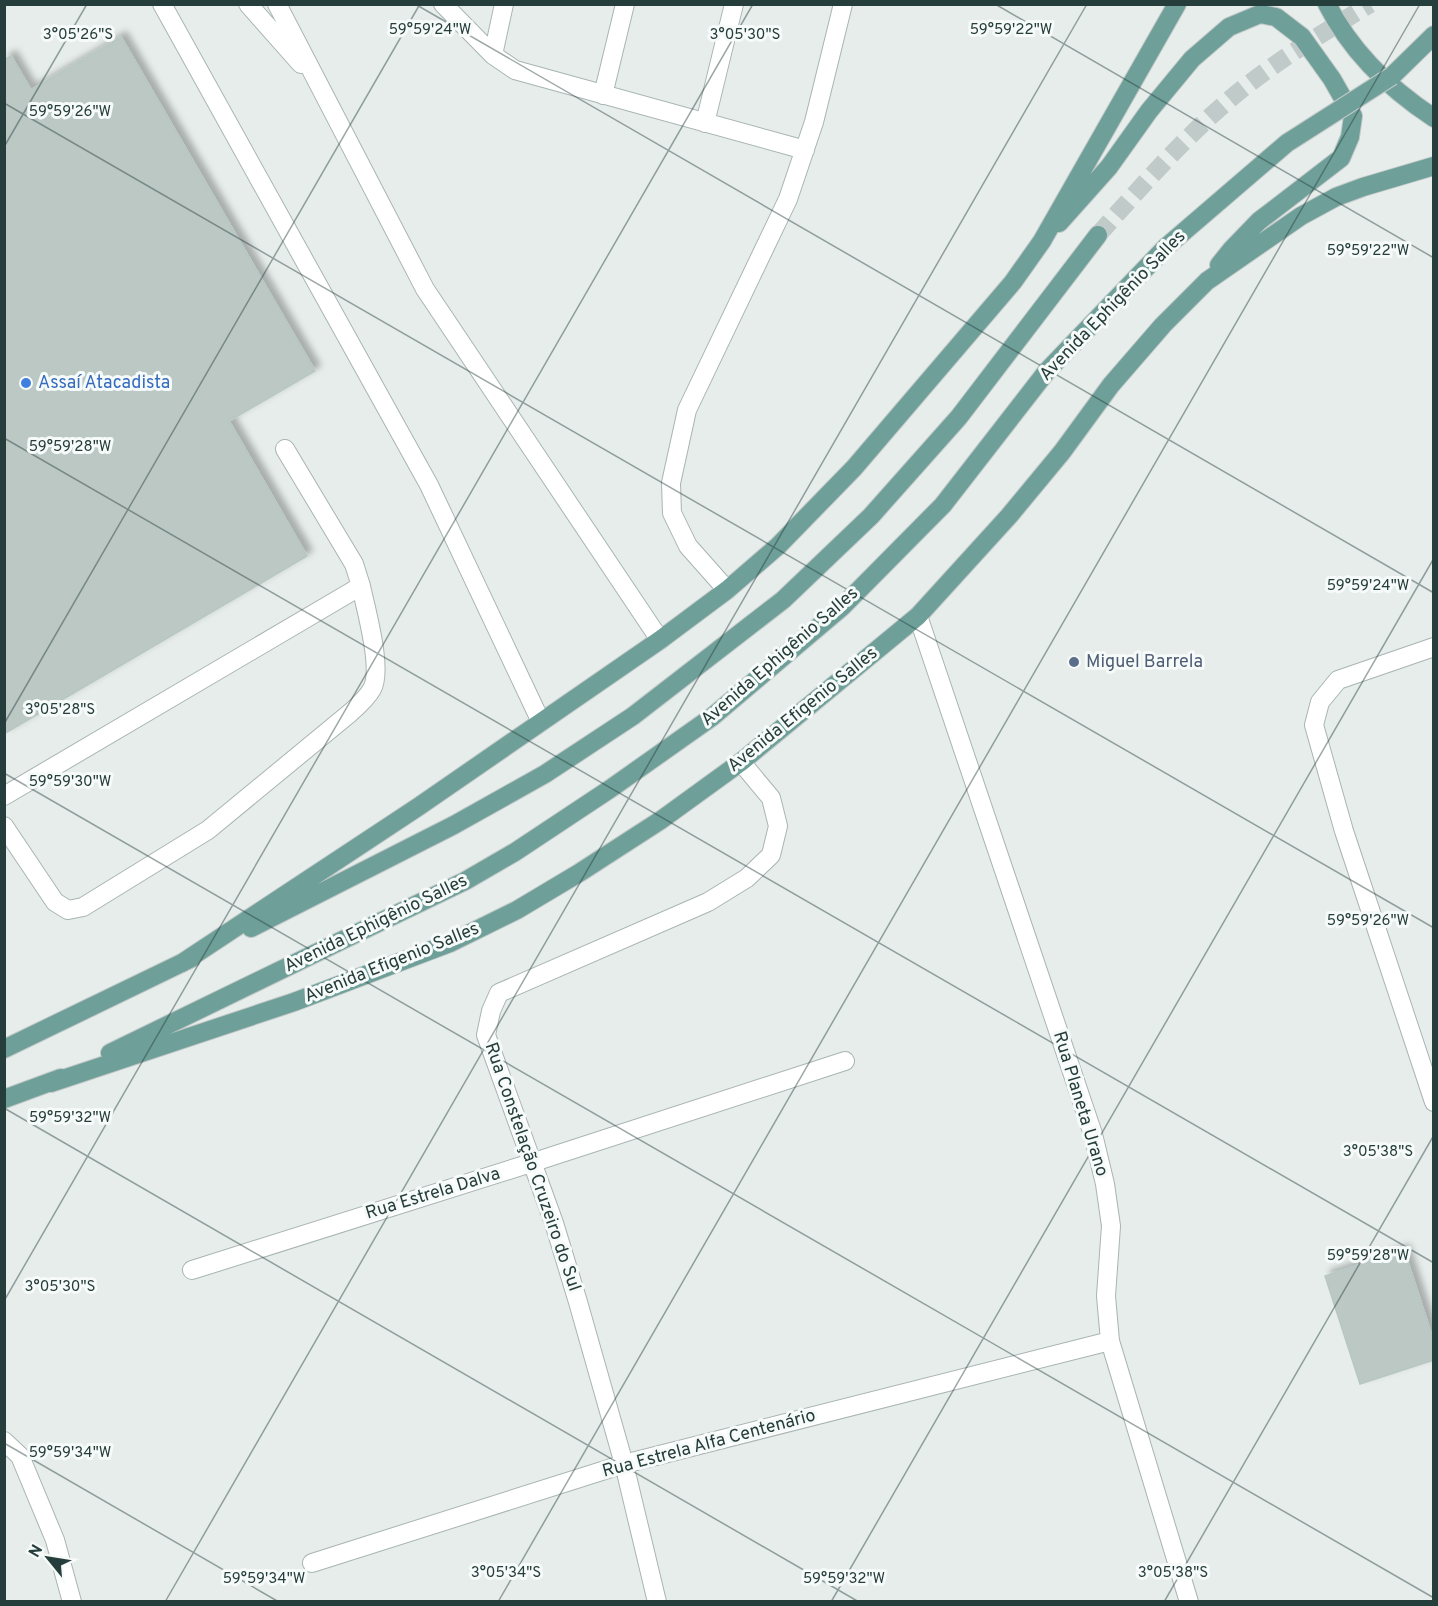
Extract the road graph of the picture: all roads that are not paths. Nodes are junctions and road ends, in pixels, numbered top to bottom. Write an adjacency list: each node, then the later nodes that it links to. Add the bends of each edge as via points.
1 (162, 4): 30 (street, via 429,485)
2 (248, 4): 15 (street)
3 (277, 4): 15 (street)
4 (444, 4): 13 (street)
5 (504, 4): 13 (street)
6 (625, 4): 16 (street)
7 (734, 4): 18 (street)
8 (843, 4): 19 (street)
9 (1177, 4): 22 (main road)
10 (1327, 4): 17 (main road, via 1366,62 1405,99)
11 (1434, 35): 14 (main road)
12 (1434, 52): 14 (main road, Avenida Ephigênio Salles)
13 (493, 55): 16 (street, via 515,70)
14 (1392, 76): 37 (main road, Avenida Ephigênio Salles, bridge, via 1287,143 1166,247 1047,371 944,505 842,607 712,717 515,852 465,880)
15 (320, 86): 28 (street, via 425,289)
16 (603, 95): 18 (street)
17 (1434, 118)
18 (705, 123): 19 (street)
19 (805, 150): 26 (street, via 788,199 687,410 671,483 672,513 688,546)
20 (1434, 166): 23 (main road, Avenida Efigenio Salles, via 1336,197 1301,216)
21 (1098, 235): 34 (main road, via 959,417 871,516 783,600 633,716 544,774 454,825)
22 (1042, 241): 23 (main road, via 1109,167 1192,59 1229,27 1260,14 1276,16 1302,37 1332,79 1353,116 1350,137 1341,158 1259,221); 26 (main road, via 1013,282 854,468 778,546)
23 (1207, 281): 27 (main road, Avenida Efigenio Salles, via 1155,334 1009,516)
24 (285, 448): 25 (street, via 354,564)
25 (361, 586): 32 (street); 33 (street, via 377,669 373,688 361,704 208,830 83,907 68,910 55,902)
26 (727, 590): 28 (main road)
27 (918, 616): 31 (main road, Avenida Efigenio Salles); 42 (street, Rua Planeta Urano, via 1093,1134 1111,1226 1106,1296)
28 (660, 640): 30 (main road)
29 (1434, 646): 39 (street, via 1338,680 1320,702 1314,725 1344,831)
30 (541, 722): 34 (main road)
31 (741, 762): 37 (main road, Avenida Efigenio Salles, via 579,873 450,943 294,1002); 40 (street, Rua Constelação Cruzeiro do Sul, via 771,798 778,826 771,855 747,878 708,902 499,993 486,1035)
32 (5, 797)
33 (4, 826)
34 (182, 963): 35 (main road)
35 (4, 1048)
36 (844, 1061): 40 (street, Rua Estrela Dalva)
37 (51, 1083): 38 (main road, Avenida Ephigênio Salles)
38 (4, 1100)
39 (1434, 1102)
40 (531, 1163): 41 (street, Rua Estrela Dalva); 44 (street, Rua Constelação Cruzeiro do Sul, via 554,1223)
41 (192, 1269)
42 (1110, 1341): 44 (street, Rua Estrela Alfa Centenário); 48 (street, Rua Planeta Urano)
43 (4, 1441): 46 (street, via 20,1456 55,1540)
44 (624, 1464): 45 (street, Rua Estrela Alfa Centenário); 47 (street, Rua Constelação Cruzeiro do Sul)
45 (312, 1563)
46 (72, 1602)
47 (657, 1602)
48 (1189, 1602)

